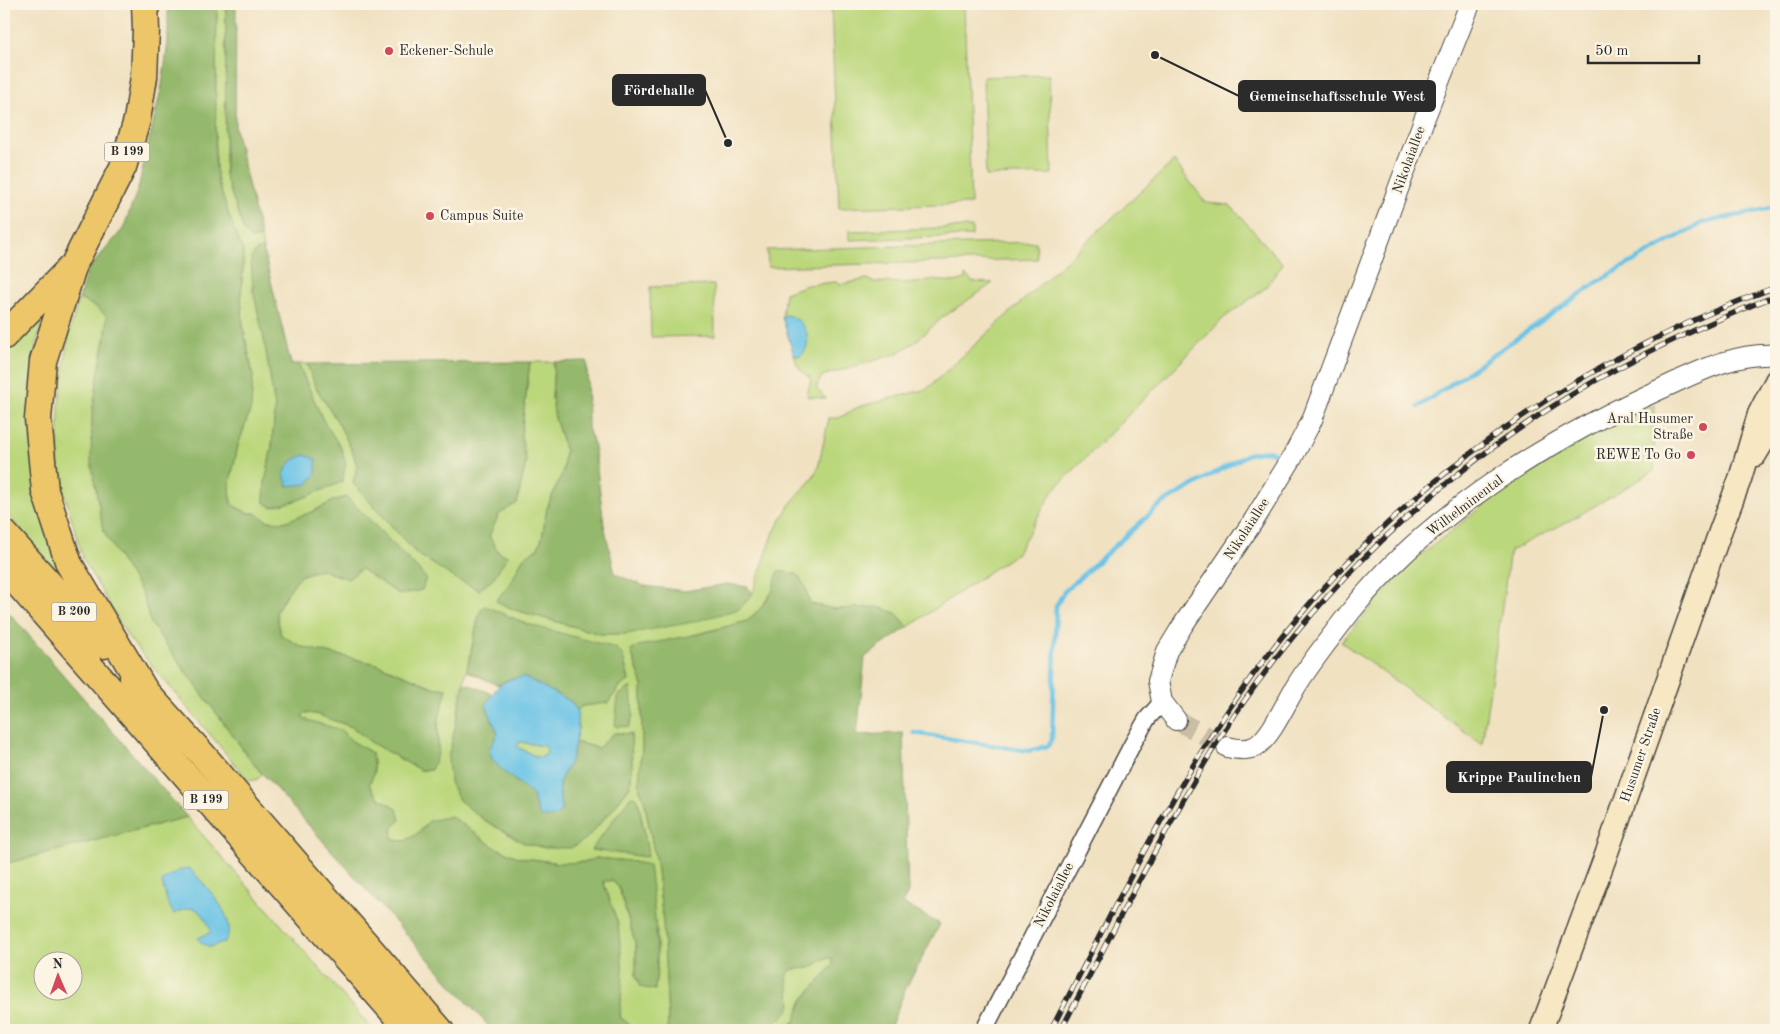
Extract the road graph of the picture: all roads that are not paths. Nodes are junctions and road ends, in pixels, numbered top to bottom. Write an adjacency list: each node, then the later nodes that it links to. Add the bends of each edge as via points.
1 (145, 4): 3 (highway, B 199, via 144,77 137,120 123,167)
2 (1470, 4): 12 (street, Nikolaiallee, via 1312,420 1254,520 1167,651 1158,681)
3 (74, 264): 4 (highway); 11 (highway, B 199, via 43,361 38,419 45,491 69,564)
4 (4, 336)
5 (1776, 355): 14 (street, Wilhelminental, via 1761,354 1732,360 1642,398 1554,444 1490,486 1438,524 1366,592 1328,640 1265,738 1248,749)
6 (1776, 381): 8 (main road, Husumer Straße, via 1759,414)
7 (1776, 420): 8 (main road, Husumer Straße)
8 (1740, 479): 18 (main road, Husumer Straße)
9 (4, 533): 11 (highway, B 200)
10 (4, 568): 15 (highway, B 199)
11 (145, 691): 16 (highway, B 199)
12 (1162, 702): 13 (street); 17 (street, Nikolaiallee, via 1146,719)
13 (1176, 720)
14 (1227, 747)
15 (409, 1030)
16 (440, 1030)
17 (984, 1030)
18 (1541, 1030)

